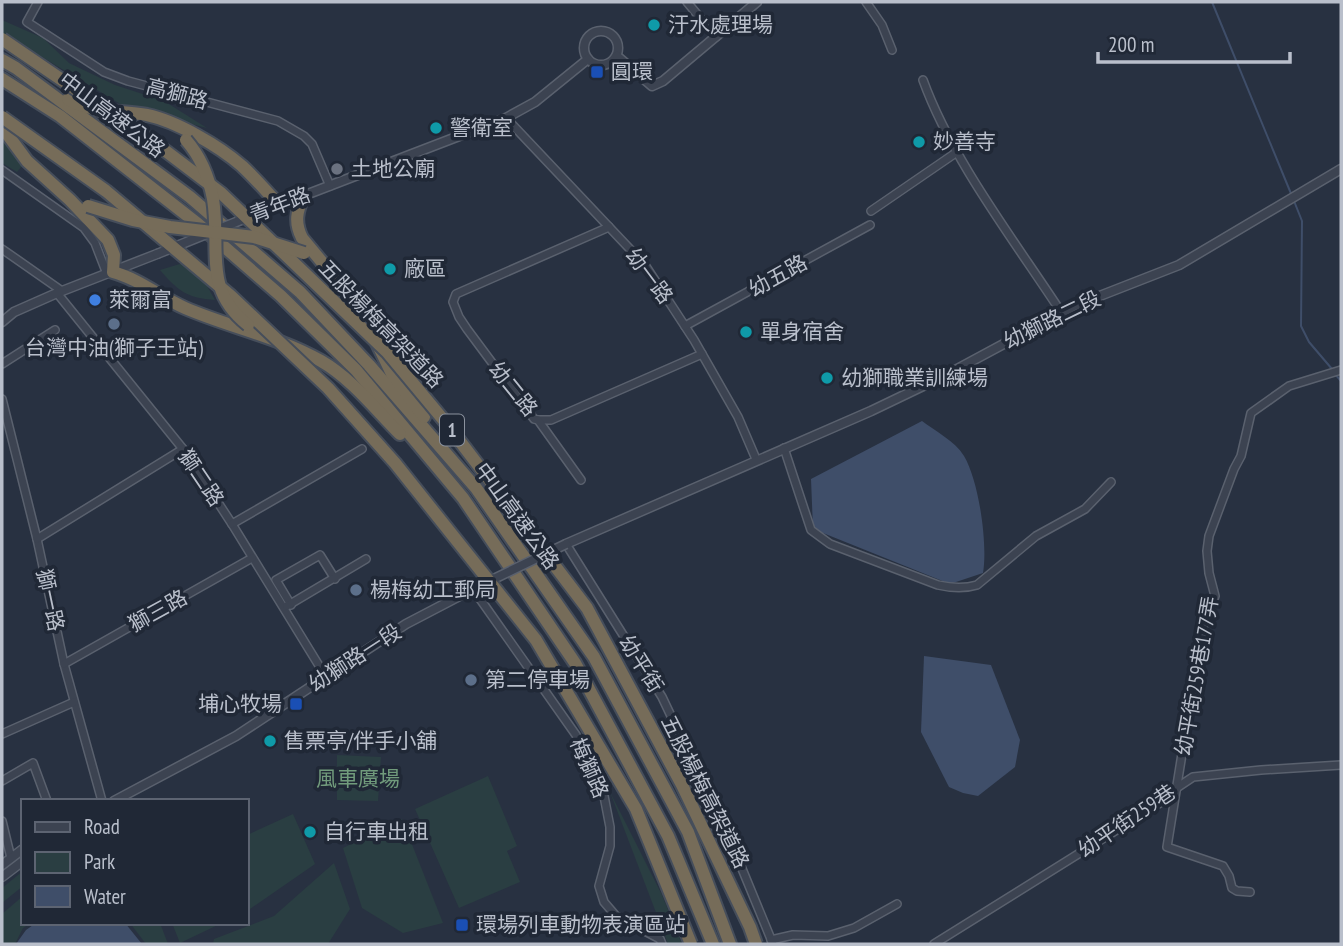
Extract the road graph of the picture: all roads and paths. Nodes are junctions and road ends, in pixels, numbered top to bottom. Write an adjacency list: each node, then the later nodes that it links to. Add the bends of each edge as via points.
1 (38, 2): 21 (street, 高獅路, via 27,22 104,72 278,121 304,136)
2 (687, 2): 5 (street)
3 (757, 2): 5 (street)
4 (866, 2): 7 (street)
5 (716, 37): 8 (street, via 663,82 652,86)
6 (2, 39): 82 (highway, 五股楊梅高架道路 / 1, bridge, via 221,193 387,352 446,422 587,608 682,785)
7 (892, 51)
8 (617, 56): 10 (street, via 606,65); 10 (street, via 617,42 599,31 587,39)
9 (2, 60): 11 (highway, 中山高速公路 / 1)
10 (588, 60): 15 (street, 青年路, via 535,102)
11 (16, 68): 16 (highway, via 88,108 146,115); 50 (highway, 中山高速公路 / 1, via 190,197 300,292)
12 (2, 79): 49 (highway, 中山高速公路 / 1, via 60,116 281,296 356,370)
13 (923, 80): 18 (street)
14 (2, 117): 79 (highway, bridge, via 106,191 231,296 328,388 394,463 536,640 636,809)
15 (506, 118): 21 (street, 青年路); 27 (street, 幼一路)
16 (174, 125): 24 (highway, via 242,165); 28 (highway, bridge, via 195,150 205,173 213,198)
17 (2, 127): 23 (highway, via 27,161)
18 (957, 152): 25 (street); 33 (street)
19 (1341, 169): 33 (street, 幼獅路二段, via 1179,265)
20 (2, 170): 31 (street, via 84,228)
21 (330, 186): 22 (street, 青年路)
22 (303, 196): 24 (street, 青年路); 30 (highway, via 295,217 297,228)
23 (70, 200): 28 (highway, bridge, via 145,222); 31 (highway, via 108,240 114,255)
24 (279, 205): 28 (street, 青年路, bridge)
25 (871, 211)
26 (870, 225): 35 (street, 幼五路)
27 (609, 227): 35 (street, 幼一路, via 645,265); 42 (street, 幼二路, via 456,294 453,302 459,317)
28 (215, 231): 30 (highway, bridge, via 282,244); 31 (street, 青年路, bridge); 37 (highway, bridge, via 215,266 222,294 239,318)
29 (2, 248): 32 (street, 獅二路)
30 (331, 270): 50 (highway, via 360,308 392,373)
31 (110, 273): 32 (street, 青年路); 37 (highway, via 129,276 175,304)
32 (60, 292): 34 (street, 青年路); 44 (street, 獅二路)
33 (1061, 313): 43 (street, 幼獅路二段, via 934,381)
34 (2, 322)
35 (685, 326): 38 (street, 幼一路)
36 (55, 330): 39 (street)
37 (264, 337): 49 (highway, via 298,349 333,370)
38 (702, 354): 42 (street, via 551,420); 46 (street, 幼一路)
39 (2, 364)
40 (1338, 372): 65 (street, 幼平街259巷177弄, via 1289,386 1251,414 1241,456 1209,536 1209,573 1215,596 1202,630)
41 (2, 399): 52 (street, 獅一路)
42 (538, 421): 47 (street, 幼二路)
43 (784, 448): 46 (street, 幼獅路二段); 48 (street, via 811,530 830,544 950,588 977,585 1036,536 1085,509)
44 (183, 449): 51 (street, 獅二路); 52 (street)
45 (362, 449): 51 (street)
46 (756, 459): 53 (street, 幼獅路一段)
47 (581, 480)
48 (1111, 482)
49 (451, 484): 80 (highway, 中山高速公路 / 1, via 575,663 668,836)
50 (476, 488): 81 (highway, 中山高速公路 / 1, via 594,657 688,832)
51 (232, 524): 54 (street, 獅二路)
52 (37, 539): 59 (street, 獅一路)
53 (566, 544): 57 (street, 幼獅路一段, bridge); 77 (street, 幼平街, via 662,697 731,842)
54 (253, 558): 58 (street, 獅二路); 59 (street, 獅三路)
55 (366, 559): 56 (street)
56 (335, 579): 58 (street); 58 (street, via 320,555 276,580)
57 (473, 589): 60 (street, 幼獅路一段, via 406,624); 78 (street, 梅獅路, via 576,736 604,796 610,846 599,886 604,902 616,916)
58 (287, 607): 60 (street, 獅二路)
59 (64, 664): 61 (street, 獅一路)
60 (326, 677): 68 (street, 幼獅路一段, via 236,736)
61 (74, 702): 62 (street); 67 (street, 獅一路)
62 (2, 734)
63 (1341, 765): 65 (street, 幼平街259巷, via 1193,777)
64 (2, 781): 66 (street, via 33,763)
65 (1178, 787): 75 (street, 幼平街259巷177弄, via 1167,847 1223,866 1232,888); 83 (street, 幼平街259巷, via 1171,796)
66 (46, 799)
67 (101, 799)
68 (118, 799)
69 (2, 821): 71 (street)
70 (21, 850): 71 (street)
71 (11, 858): 73 (street)
72 (21, 863): 74 (street)
73 (2, 864)
74 (2, 877)
75 (1250, 892)
76 (897, 904): 77 (street, via 854,928 828,936 793,935)
77 (772, 942)
78 (662, 944)
79 (691, 944)
80 (713, 944)
81 (730, 944)
82 (756, 944)
83 (934, 944)

